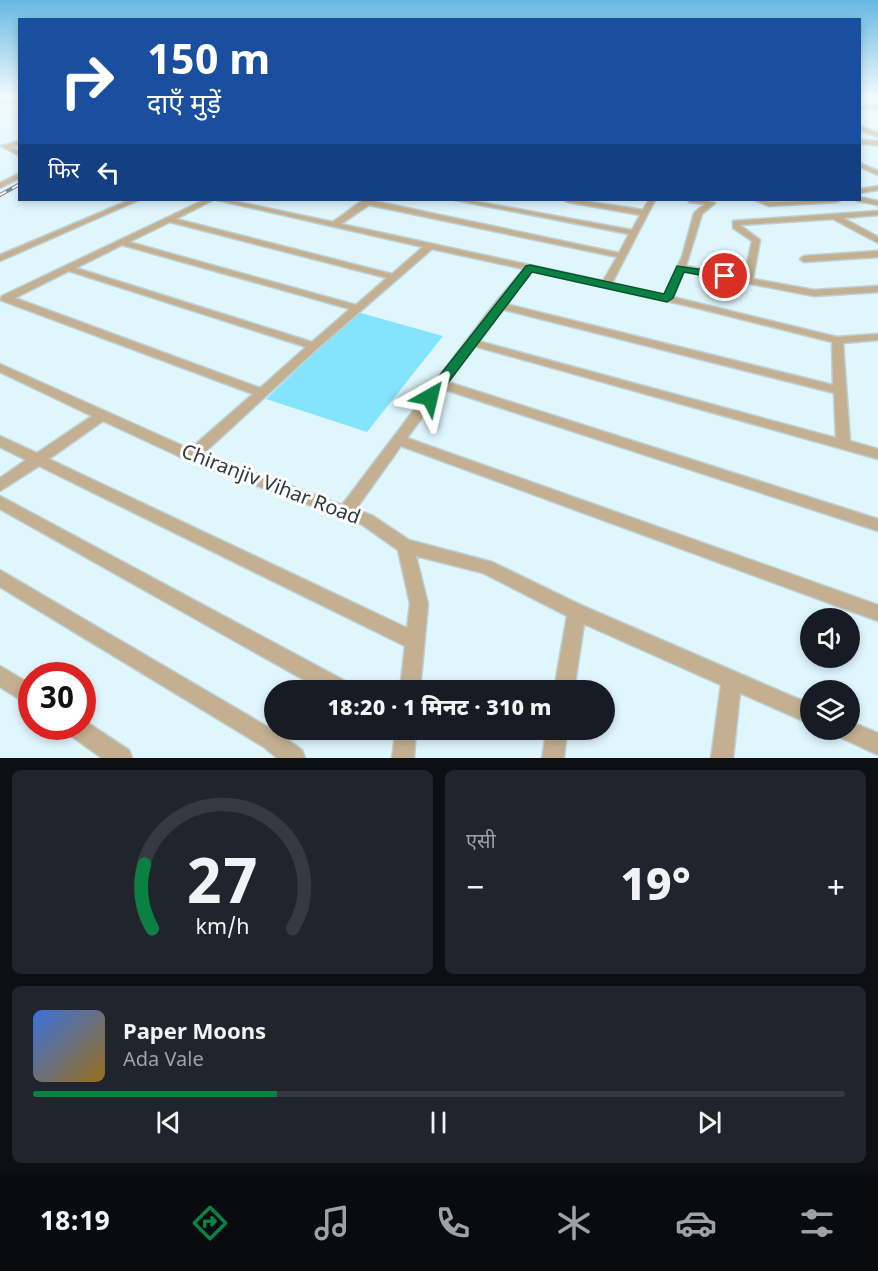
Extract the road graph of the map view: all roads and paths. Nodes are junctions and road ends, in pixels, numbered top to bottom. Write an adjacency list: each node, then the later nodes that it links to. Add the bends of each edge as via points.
1 (861, 142): 3 (street)
2 (18, 143): 4 (street, via 4,146)
3 (878, 143)
4 (18, 153)
5 (18, 154): 6 (street)
6 (5, 155)
7 (861, 165): 8 (street)
8 (878, 173)
9 (18, 176): 10 (street)
10 (0, 186)
11 (878, 188): 12 (street)
12 (862, 189)
13 (861, 199): 24 (street)
14 (133, 201): 36 (street)
15 (207, 201): 28 (street)
16 (225, 201): 29 (street)
17 (368, 201): 29 (street); 35 (street)
18 (464, 201): 30 (street)
19 (574, 201): 25 (street)
20 (651, 201): 25 (street)
21 (710, 201): 40 (street, via 698,213)
22 (762, 201): 23 (street)
23 (808, 201)
24 (878, 203)
25 (645, 213): 30 (street)
26 (878, 213): 27 (street)
27 (836, 217): 31 (street); 42 (street, via 736,223 756,240)
28 (168, 219): 32 (street); 41 (street)
29 (336, 224): 33 (street)
30 (635, 233): 35 (street)
31 (878, 240)
32 (121, 242): 38 (street); 48 (street)
33 (430, 246): 39 (street); 41 (street)
34 (878, 254): 37 (street)
35 (623, 256): 43 (street)
36 (0, 258)
37 (804, 259)
38 (68, 268): 46 (street); 52 (street)
39 (530, 268): 43 (street); 47 (street)
40 (681, 268): 42 (street); 45 (street)
41 (394, 277): 48 (street)
42 (748, 281): 44 (street, via 814,293)
43 (606, 285): 45 (street)
44 (878, 289)
45 (667, 298): 50 (street)
46 (3, 300): 56 (street)
47 (499, 305): 51 (street); 55 (street)
48 (357, 308): 52 (street)
49 (878, 338): 50 (street)
50 (837, 340): 55 (street)
51 (471, 342): 54 (street); 60 (street)
52 (314, 346): 56 (street)
53 (0, 368): 57 (street, Chiranjiv Vihar Road)
54 (440, 384): 58 (street); 67 (street)
55 (839, 390): 60 (street)
56 (263, 393): 62 (street)
57 (101, 416): 62 (street, Chiranjiv Vihar Road); 63 (street)
58 (398, 440): 66 (street); 71 (street)
59 (0, 441): 63 (street)
60 (843, 445): 61 (street)
61 (878, 454)
62 (192, 456): 66 (street, Chiranjiv Vihar Road)
63 (37, 459): 64 (street); 72 (street)
64 (0, 485)
65 (0, 502): 75 (street)
66 (345, 512): 68 (street, Chiranjiv Vihar Road, via 367,520)
67 (878, 525)
68 (405, 546): 70 (street, Chiranjiv Vihar Road, via 486,567); 72 (street, via 419,604)
69 (0, 578): 85 (street, via 271,740)
70 (577, 612): 74 (street, Chiranjiv Vihar Road); 77 (street)
71 (878, 613)
72 (416, 642): 76 (street)
73 (0, 676): 78 (street)
74 (732, 679): 79 (street, Chiranjiv Vihar Road); 89 (street)
75 (324, 680)
76 (411, 680)
77 (566, 680)
78 (18, 688)
79 (800, 710)
80 (860, 736): 84 (street)
81 (95, 740): 86 (street)
82 (405, 740): 87 (street)
83 (555, 740): 88 (street)
84 (878, 744)
85 (283, 755)
86 (121, 758)
87 (403, 758)
88 (553, 758)
89 (722, 758)

